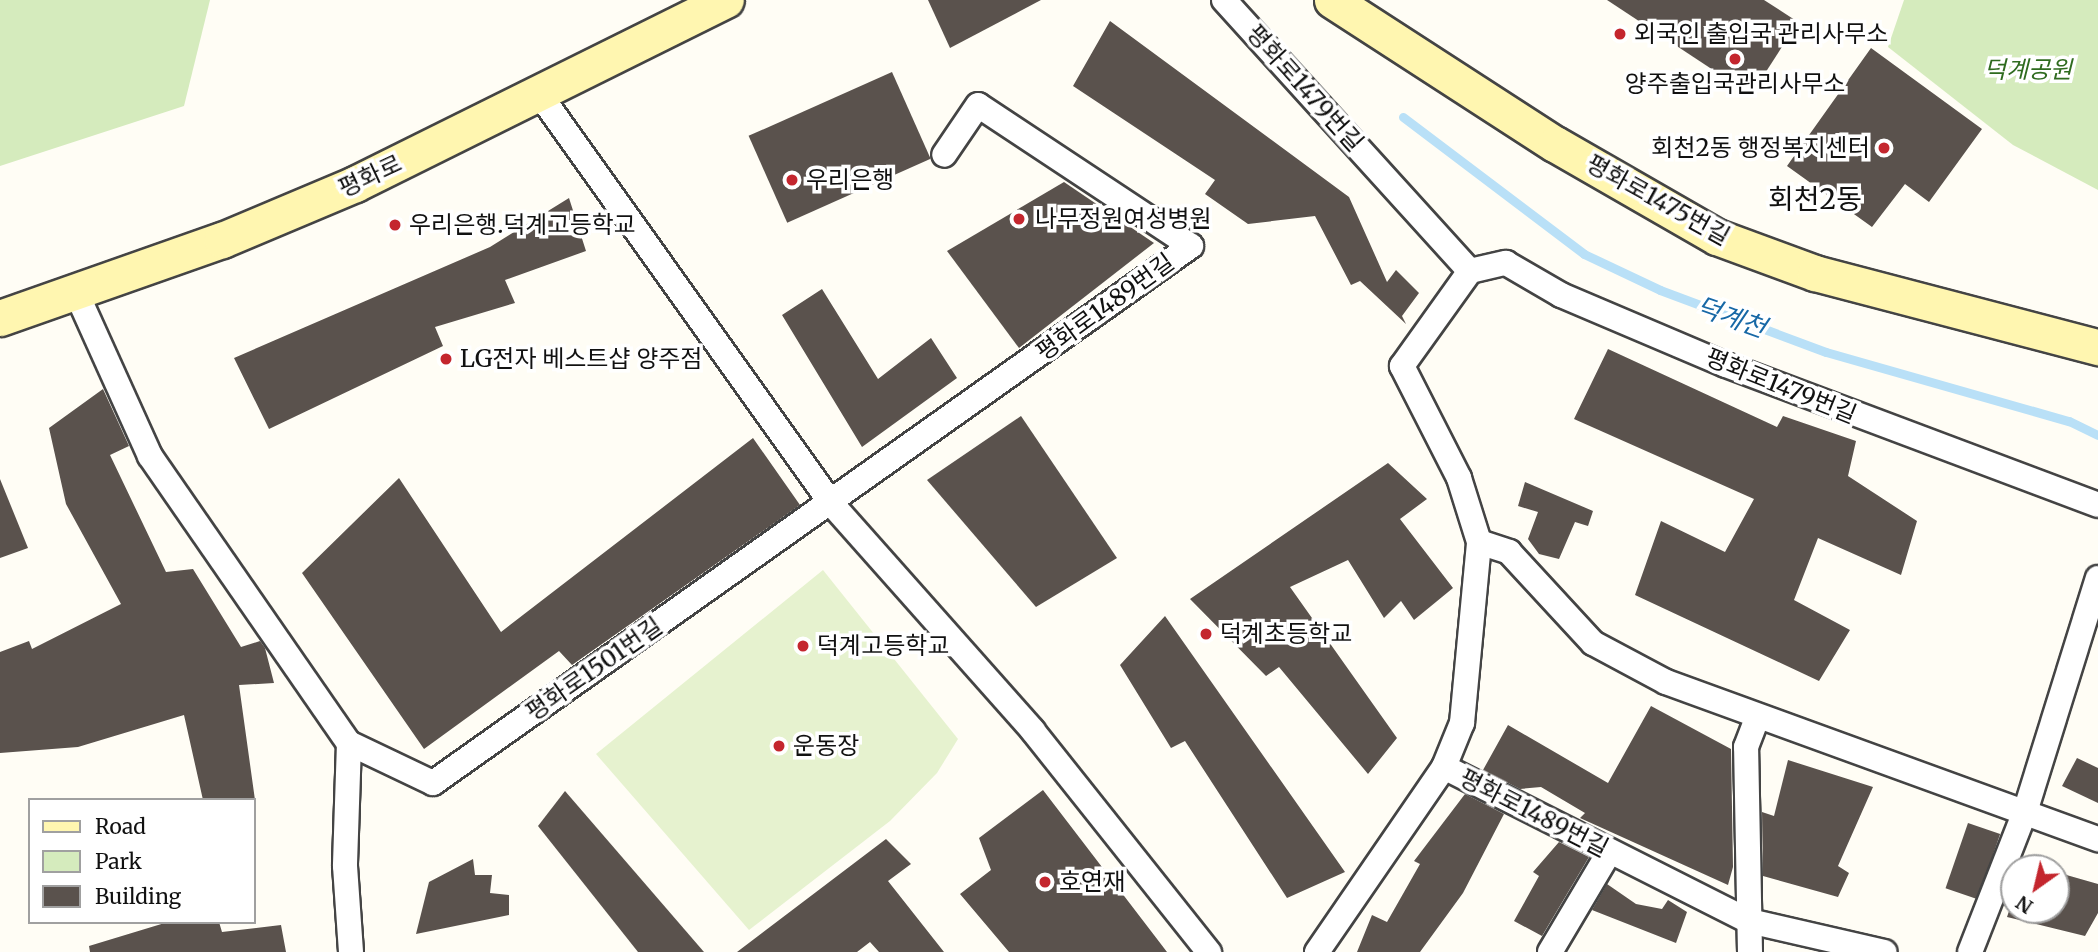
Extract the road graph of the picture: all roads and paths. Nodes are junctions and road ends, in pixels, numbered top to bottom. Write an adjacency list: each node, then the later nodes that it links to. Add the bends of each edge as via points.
1 (726, 0): 4 (street, 평화로)
2 (1224, 0): 6 (street, 평화로1479번길)
3 (1332, 0): 9 (street, 평화로1475번길, via 1555,144 1717,237 1827,276)
4 (540, 95): 7 (street, 평화로, via 331,194); 10 (street)
5 (944, 155): 10 (street, 평화로1489번길, via 978,105 1191,246)
6 (1470, 271): 11 (street, 평화로1479번길, via 1506,263 1561,295 1726,365); 12 (street, via 1402,366 1459,478)
7 (76, 292): 8 (street, 평화로); 15 (street, 평화로1501번길, via 150,456)
8 (0, 318)
9 (2098, 346)
10 (830, 502): 15 (street, 평화로1501번길, via 433,783); 22 (street, via 1033,731)
11 (2098, 505)
12 (1479, 542): 14 (street, via 1509,552 1593,643 1666,682); 16 (street, via 1462,723)
13 (2098, 578): 17 (street)
14 (1756, 718): 17 (street); 20 (street, via 1746,747)
15 (349, 743): 21 (street, via 345,866)
16 (1444, 768): 19 (street, 평화로1489번길); 23 (street, 평화로1489번길)
17 (2025, 812): 18 (street); 27 (street)
18 (2098, 839)
19 (1610, 851): 20 (street, 평화로1489번길); 24 (street)
20 (1749, 921): 25 (street); 26 (street, 평화로1489번길)
21 (351, 952)
22 (1209, 952)
23 (1317, 952)
24 (1550, 952)
25 (1750, 952)
26 (1884, 952)
27 (1970, 952)

